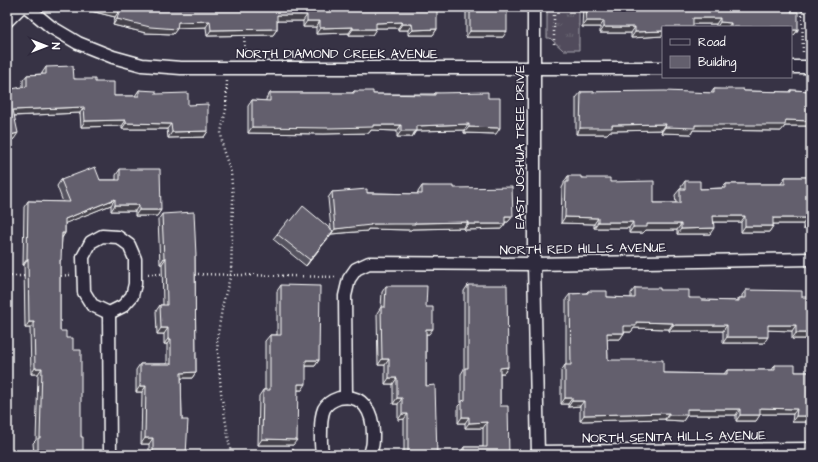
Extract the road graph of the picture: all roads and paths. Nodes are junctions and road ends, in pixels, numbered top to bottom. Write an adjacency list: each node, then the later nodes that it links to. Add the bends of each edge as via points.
1 (21, 7): 6 (street)
2 (27, 7): 13 (street, NORTH DIAMOND CREEK AVENUE, via 51,27 78,42 113,57 142,65 181,68)
3 (534, 7): 13 (street, EAST JOSHUA TREE DRIVE)
4 (554, 7): 8 (path)
5 (802, 7): 10 (path)
6 (7, 21)
7 (244, 30): 9 (path)
8 (554, 45)
9 (244, 53)
10 (803, 53)
11 (792, 67): 12 (street)
12 (811, 67)
13 (534, 68): 14 (street, NORTH DIAMOND CREEK AVENUE); 17 (street, EAST JOSHUA TREE DRIVE)
14 (662, 68)
15 (227, 79): 21 (path, via 226,109 221,132 223,150 232,179)
16 (811, 259): 17 (street, NORTH RED HILLS AVENUE)
17 (534, 264): 28 (street, NORTH RED HILLS AVENUE, via 369,263 356,269 349,279 344,296); 30 (street, EAST JOSHUA TREE DRIVE)
18 (143, 274): 19 (path)
19 (171, 274)
20 (193, 274): 21 (path)
21 (231, 274): 26 (path); 32 (path, via 223,302 217,340 221,392)
22 (75, 275): 25 (path)
23 (7, 276): 24 (path)
24 (30, 276)
25 (54, 276)
26 (339, 277)
27 (109, 313): 27 (street, via 123,306 132,296 135,284 134,259 129,245 118,237 102,236 91,242 83,257 84,292 92,305); 31 (street)
28 (346, 397): 33 (street, via 333,400 325,407 321,418); 34 (street, via 357,398 367,408 373,422 373,447)
29 (811, 449): 30 (street, NORTH SENITA HILLS AVENUE)
30 (538, 454)
31 (110, 455)
32 (231, 455)
33 (323, 455)
34 (369, 455)

